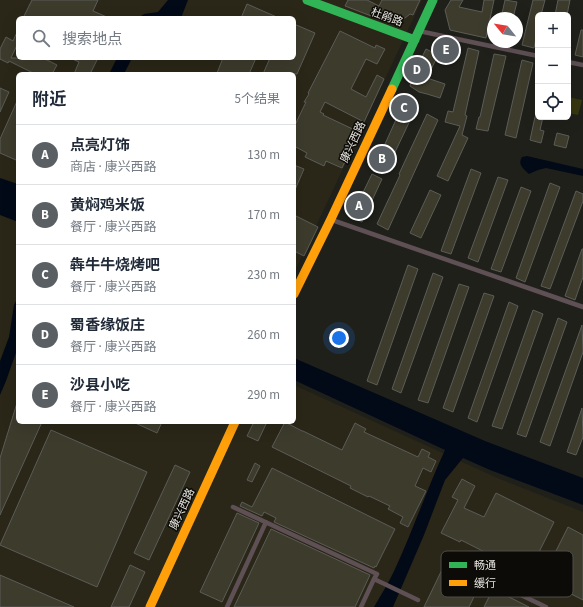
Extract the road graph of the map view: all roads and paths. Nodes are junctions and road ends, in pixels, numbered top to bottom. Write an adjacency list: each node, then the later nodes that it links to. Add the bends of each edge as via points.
1 (307, 0): 4 (street, 杜鹃路)
2 (433, 0): 3 (street, 康兴西路)
3 (419, 31): 4 (street, 康兴西路); 5 (lane)
4 (415, 40): 8 (street, 康兴西路)
5 (535, 55)
6 (571, 63): 7 (lane)
7 (583, 65)
8 (331, 219): 9 (street, 康兴西路); 10 (lane)
9 (296, 290)
10 (583, 307)
11 (234, 424): 17 (street, 康兴西路)
12 (233, 507): 13 (lane)
13 (266, 522): 14 (lane, via 377,574); 18 (lane)
14 (374, 580): 16 (lane); 19 (lane)
15 (525, 597): 20 (lane)
16 (418, 600)
17 (152, 606)
18 (227, 607)
19 (361, 607)
20 (546, 607)

